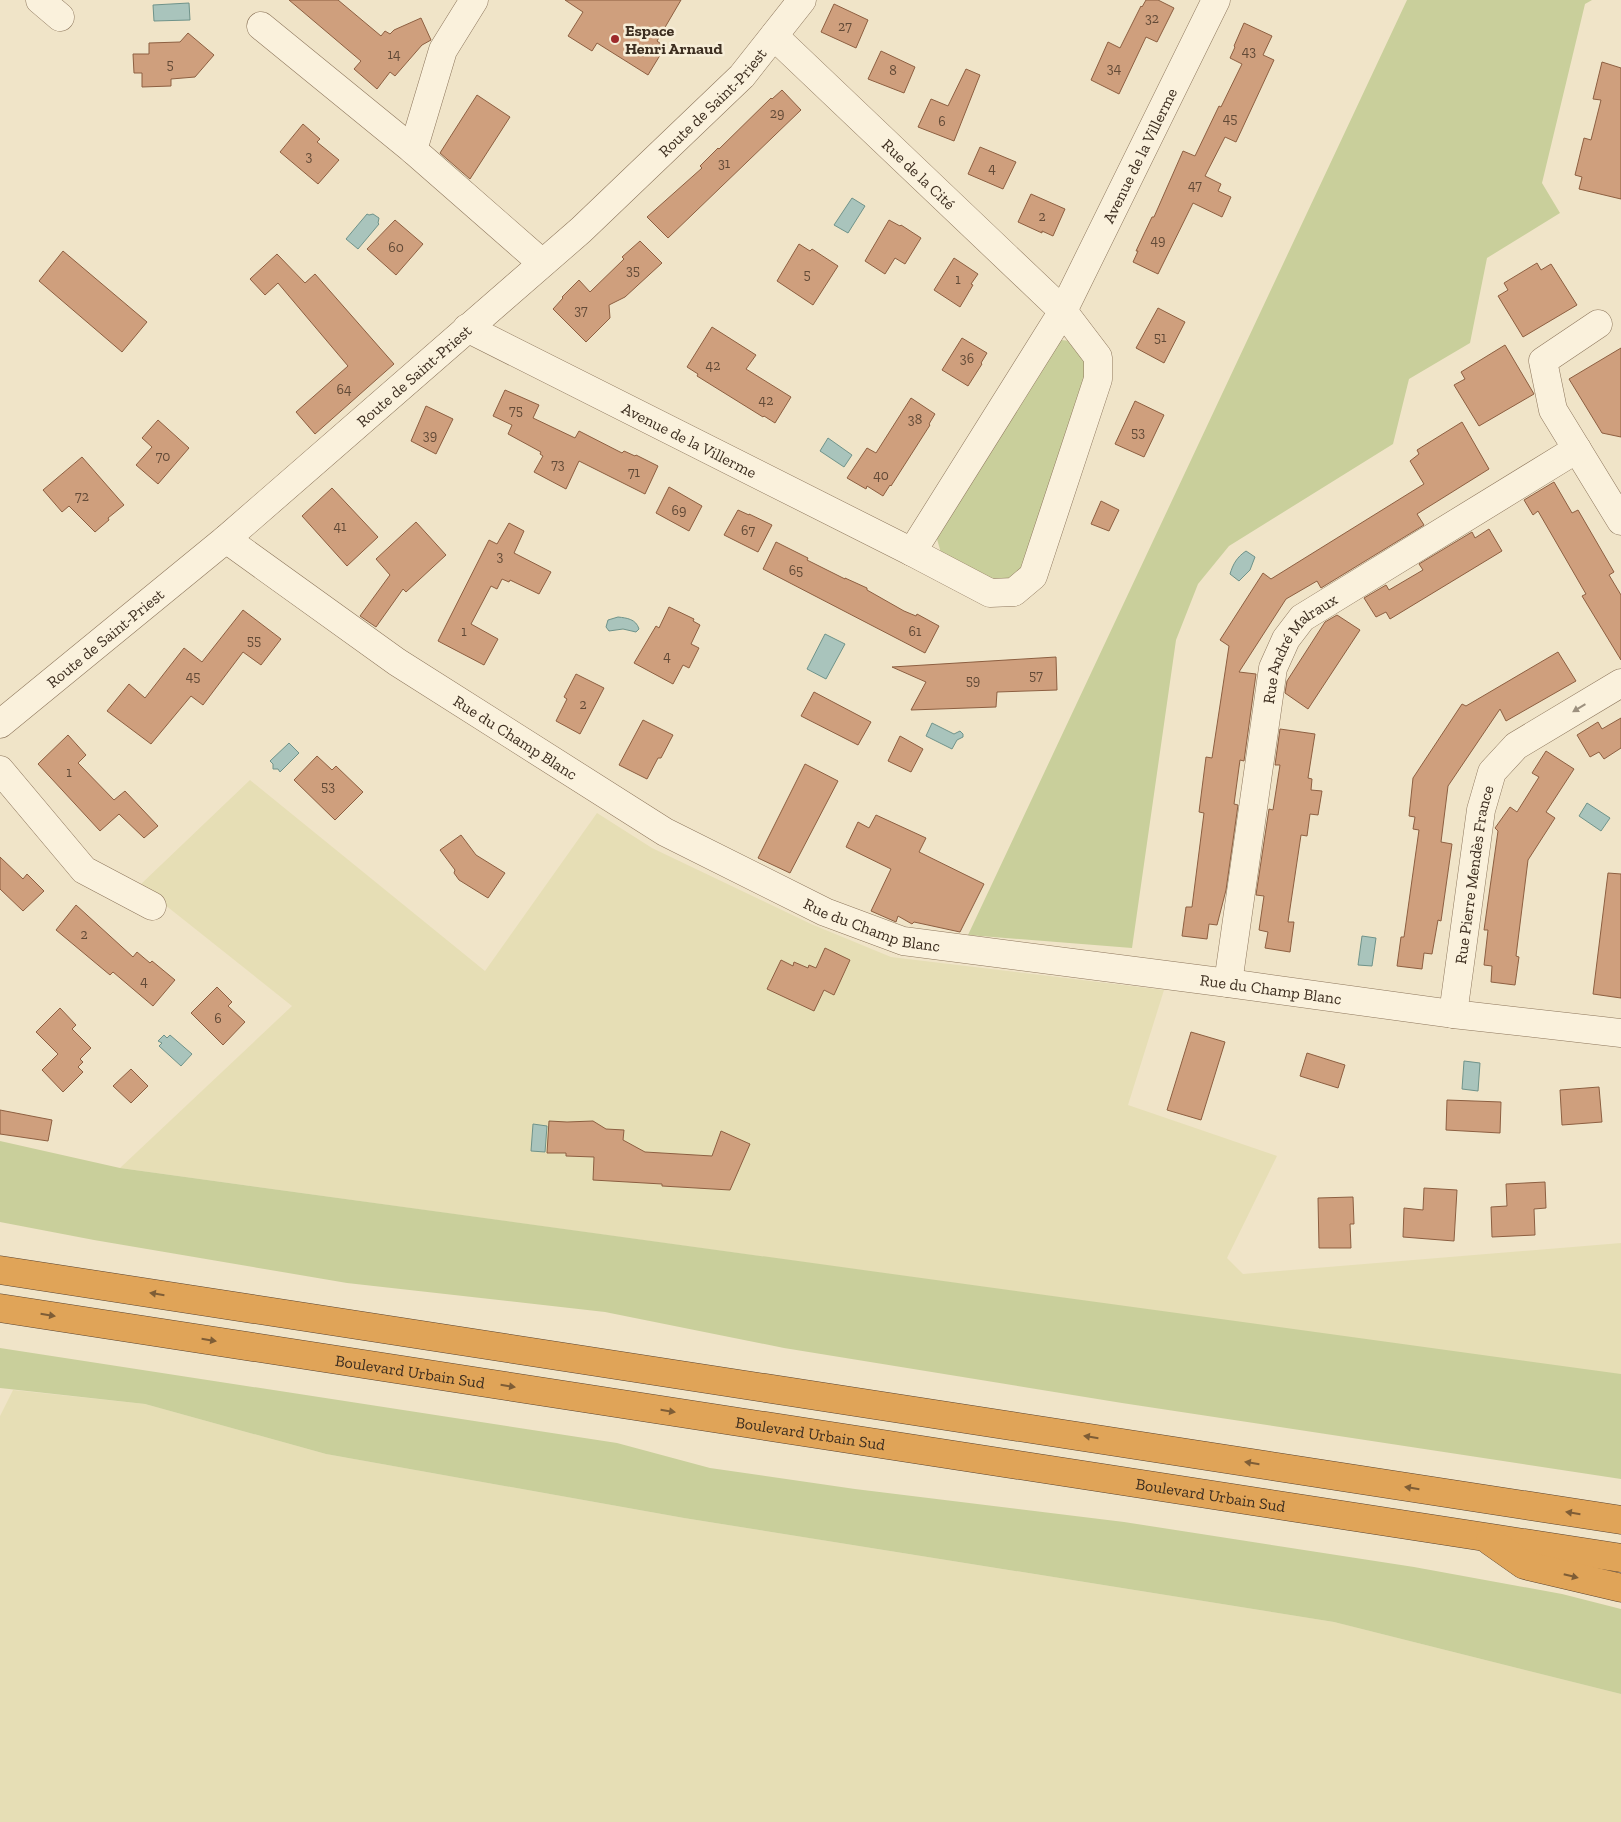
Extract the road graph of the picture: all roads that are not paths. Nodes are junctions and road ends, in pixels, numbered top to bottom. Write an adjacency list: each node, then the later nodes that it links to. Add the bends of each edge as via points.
1 (40, 0): 5 (street)
2 (474, 0): 8 (street, via 443,50)
3 (802, 0): 7 (street, Route de Saint-Priest)
4 (1216, 0): 10 (street, Avenue de la Villerme)
5 (60, 17)
6 (261, 26): 8 (street)
7 (774, 36): 9 (street, Route de Saint-Priest, via 742,76 581,230); 10 (street, Rue de la Cité)
8 (413, 150): 9 (street)
9 (542, 263): 12 (street, Route de Saint-Priest)
10 (1063, 311): 16 (street, Avenue de la Villerme); 16 (street, Avenue de la Villerme, via 1098,357 1098,379 1033,576 1014,592 990,593)
11 (1598, 324): 13 (street, via 1543,361 1553,410)
12 (467, 328): 15 (street, Route de Saint-Priest); 16 (street, Avenue de la Villerme)
13 (1577, 450): 14 (street); 21 (street, Rue André Malraux, via 1302,618 1286,639 1273,668)
14 (1621, 521)
15 (226, 539): 18 (street, Route de Saint-Priest); 21 (street, Rue du Champ Blanc, via 397,662 665,832 825,912 903,941)
16 (912, 552)
17 (1621, 683): 22 (street, Rue Pierre Mendès France, one-way to 22, via 1516,746 1492,772 1481,810)
18 (2, 720)
19 (0, 770): 20 (street, via 84,870)
20 (152, 906)
21 (1228, 983): 22 (street, Rue du Champ Blanc)
22 (1453, 1014): 23 (street, Rue du Champ Blanc)
23 (1621, 1033)
24 (0, 1270): 26 (highway, one-way to 24)
25 (0, 1308): 27 (highway, Boulevard Urbain Sud, one-way to 27)
26 (1621, 1520)
27 (1484, 1537): 28 (highway, Boulevard Urbain Sud); 29 (highway, one-way to 29, via 1524,1564)
28 (1621, 1558)
29 (1621, 1588)

